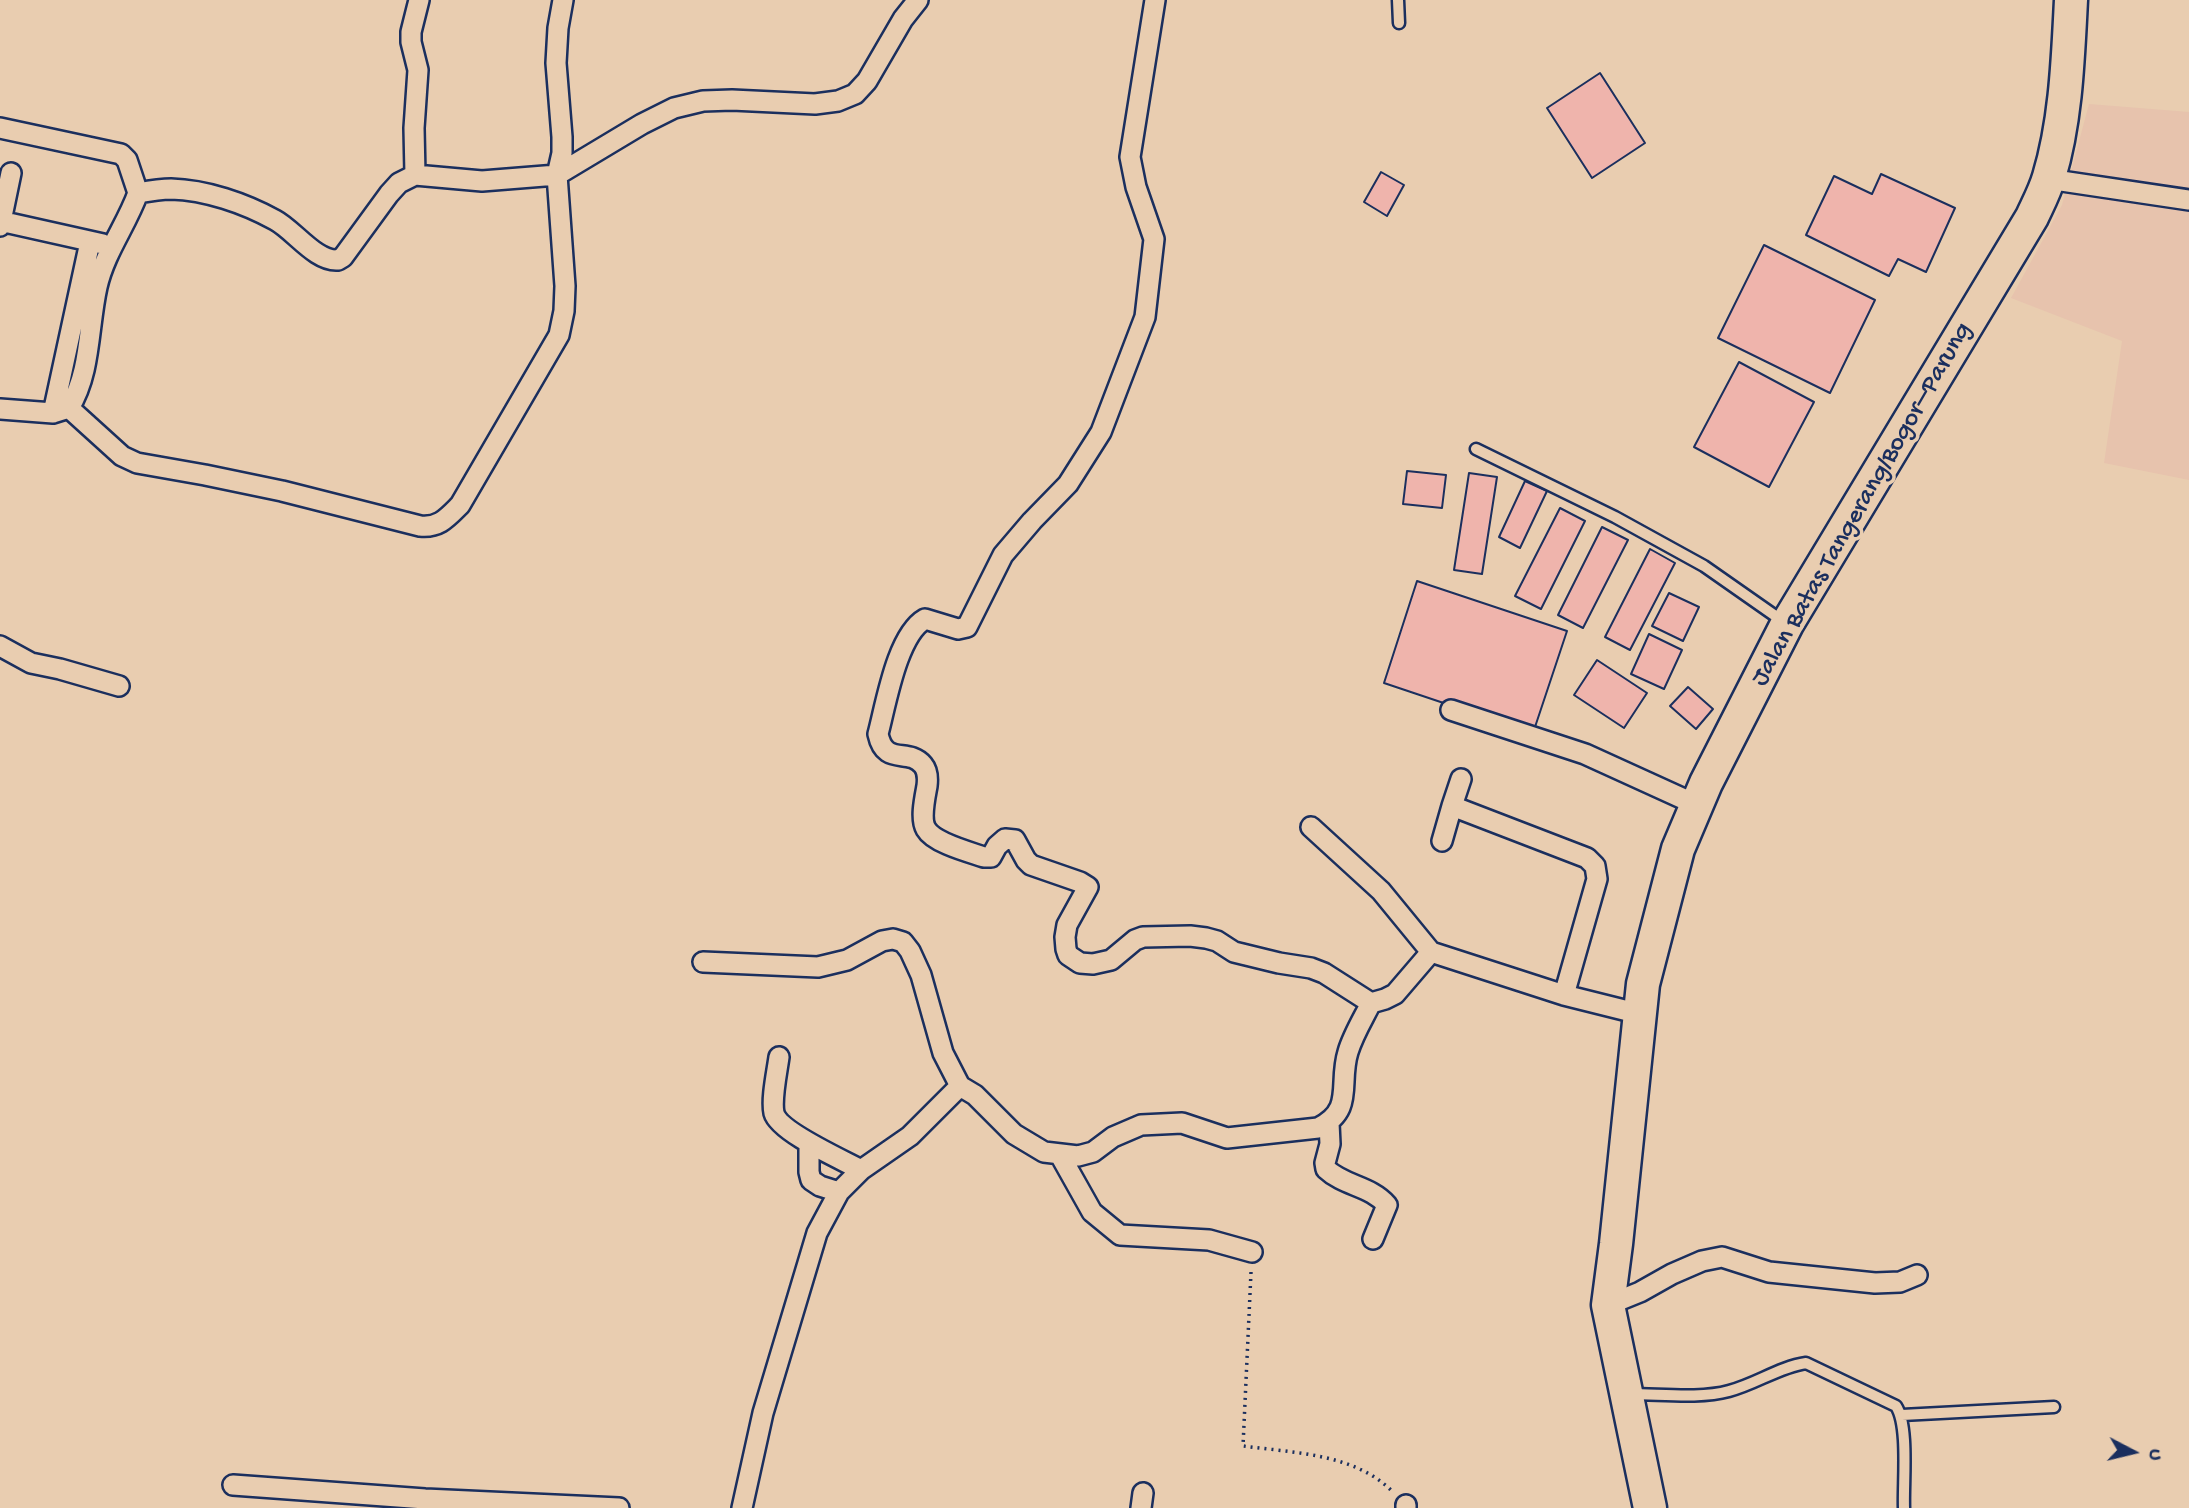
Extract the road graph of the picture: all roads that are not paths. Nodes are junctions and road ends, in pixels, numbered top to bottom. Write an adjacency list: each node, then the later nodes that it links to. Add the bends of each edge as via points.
1 (419, 0): 10 (street, via 411,33 418,70)
2 (563, 0): 11 (street, via 556,63 562,137)
3 (918, 0): 11 (street, via 855,94 814,104 722,100 674,108)
4 (1155, 0): 33 (street, via 1130,164 1154,244 1144,317 1121,383 1101,432 1068,484 1003,555 967,627 958,629 925,619 909,635 878,734 880,746 925,766 925,828 938,839 984,857 991,857 1006,839 1015,840 1031,865 1088,887 1066,931 1066,949 1074,960 1103,963 1143,937 1206,937 1234,952 1324,973)
5 (1398, 0): 7 (lane)
6 (2071, 0): 12 (main road, Jalan Batas Tangerang/Bogor–Parung, via 2060,121)
7 (1399, 23)
8 (0, 128): 13 (street, via 121,154)
9 (11, 173): 15 (street)
10 (415, 175): 11 (street, via 482,181); 13 (street, via 399,183 343,257 331,261 254,209 200,193 170,189)
11 (557, 175): 19 (street, via 565,286 559,335 460,505 440,524 420,526 282,491 137,463)
12 (2048, 179): 14 (street); 21 (main road, Jalan Batas Tangerang/Bogor–Parung, via 2032,217)
13 (138, 193): 17 (street)
14 (2189, 200)
15 (0, 223): 16 (street)
16 (90, 242): 17 (street); 19 (street)
17 (111, 246): 19 (street, via 97,286 82,384)
18 (0, 409): 19 (street)
19 (61, 410)
20 (1476, 449): 21 (lane, via 1704,566)
21 (1787, 624): 26 (main road, Jalan Batas Tangerang/Bogor–Parung)
22 (0, 646): 23 (street, via 31,663)
23 (119, 686)
24 (1451, 710): 26 (street, via 1585,754)
25 (1461, 779): 27 (street)
26 (1697, 805): 34 (main road, Jalan Batas Tangerang/Bogor–Parung, via 1665,895)
27 (1452, 806): 29 (street); 32 (street, via 1587,858 1595,866 1597,879)
28 (1311, 827): 30 (street, via 1381,891)
29 (1443, 841)
30 (1431, 952): 32 (street); 33 (street, via 1395,995)
31 (703, 962): 36 (street, via 818,967 847,960 881,942 903,942 921,975 943,1053)
32 (1564, 995): 34 (street)
33 (1371, 1003): 37 (street, via 1347,1053 1342,1104)
34 (1640, 1014): 45 (main road, Jalan Batas Tangerang/Bogor–Parung)
35 (779, 1058): 38 (street, via 774,1114)
36 (960, 1086): 39 (street, via 1014,1134 1044,1152); 40 (street, via 910,1136)
37 (1328, 1123): 39 (street, via 1310,1130 1227,1138 1182,1123 1141,1125 1093,1152); 42 (street, via 1326,1169 1387,1205)
38 (809, 1143): 40 (street); 41 (street, via 811,1180)
39 (1060, 1155): 43 (street, via 1092,1212 1120,1235 1209,1240)
40 (861, 1170): 41 (street)
41 (839, 1192): 53 (street, via 817,1233 797,1294)
42 (1373, 1239)
43 (1252, 1252)
44 (1917, 1275): 45 (street, via 1900,1282 1875,1283 1769,1272 1722,1257 1702,1261)
45 (1608, 1306): 46 (main road, Jalan Batas Tangerang/Bogor–Parung)
46 (1627, 1394): 48 (lane, via 1712,1395 1806,1363 1886,1400); 54 (main road, Jalan Batas Tangerang/Bogor–Parung)
47 (2054, 1407): 48 (lane)
48 (1902, 1415): 55 (lane)
49 (233, 1485): 50 (street)
50 (309, 1500): 51 (street)
51 (418, 1503): 52 (street)
52 (614, 1508)
53 (742, 1508)
54 (1650, 1508)
55 (1904, 1508)

